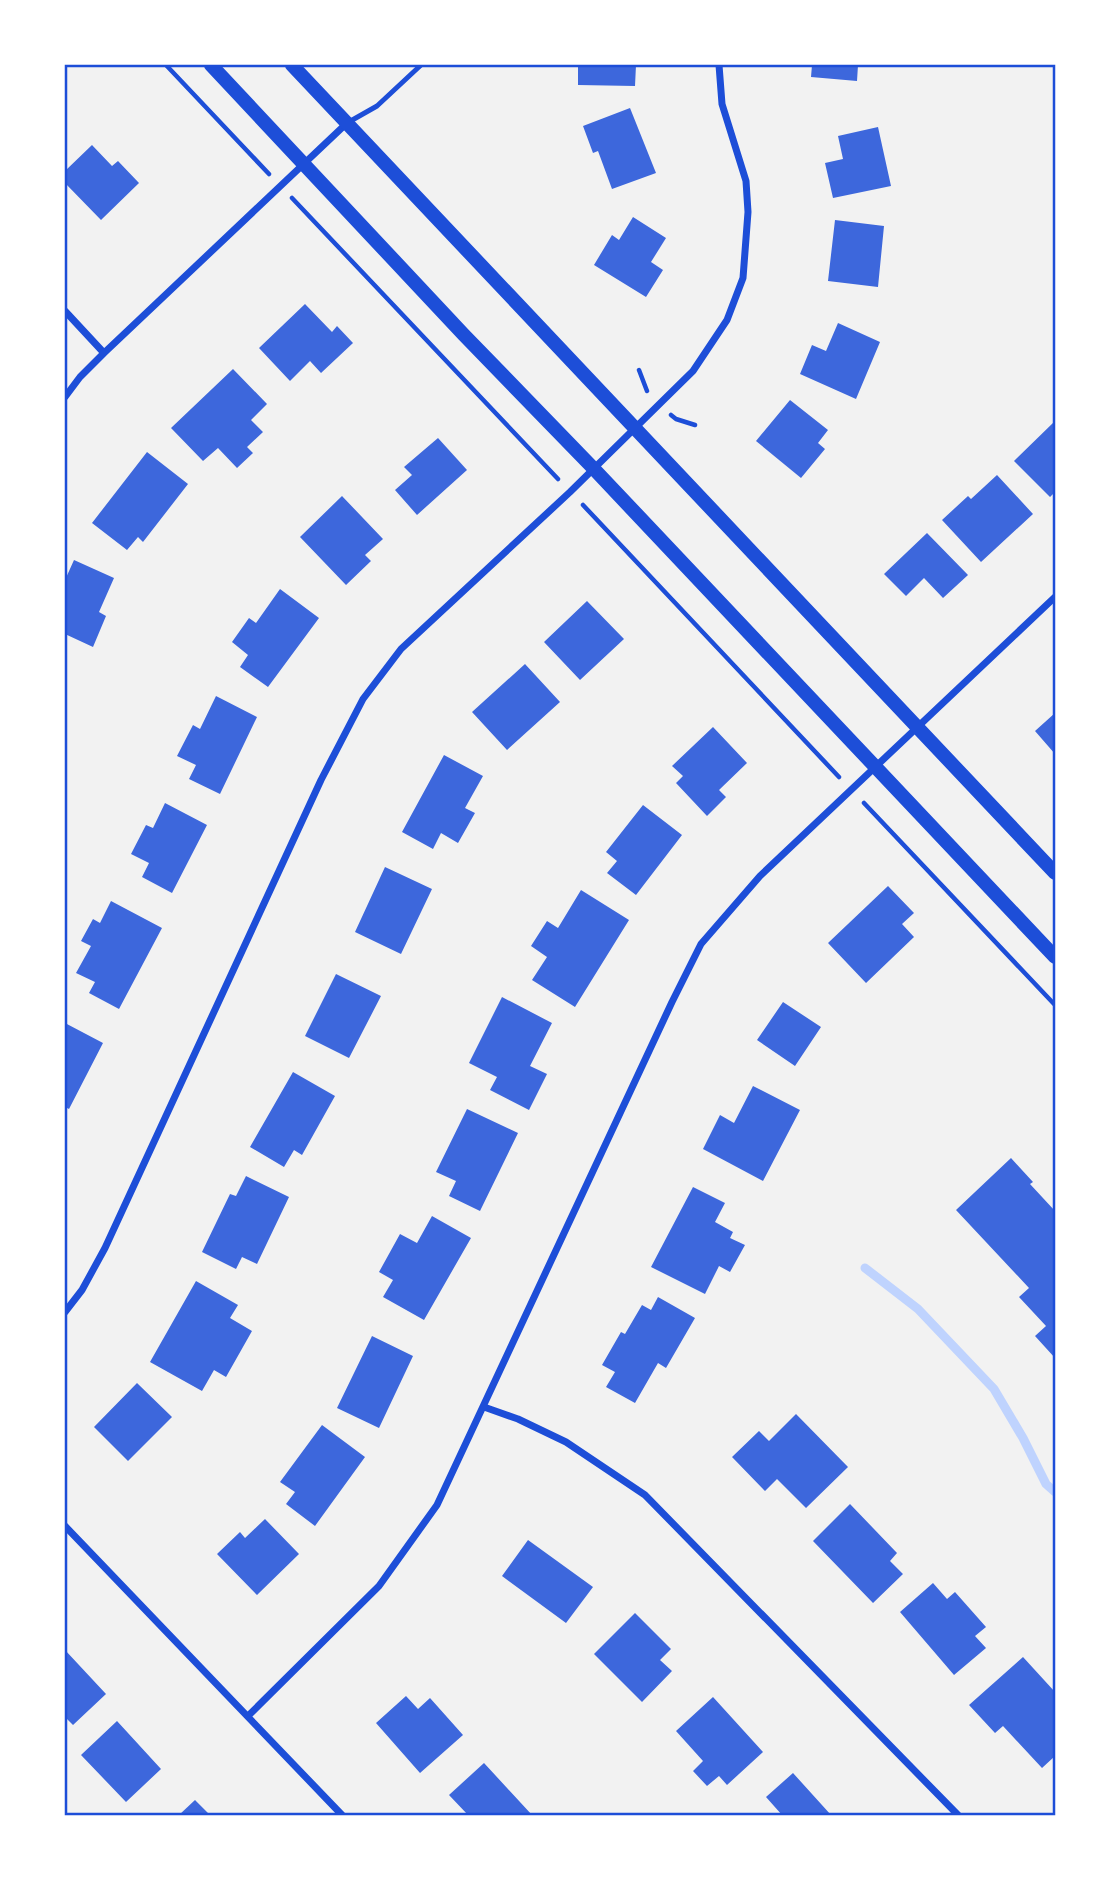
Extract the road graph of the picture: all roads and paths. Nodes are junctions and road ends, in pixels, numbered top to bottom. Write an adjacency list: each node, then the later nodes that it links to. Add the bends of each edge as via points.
1 (166, 65): 8 (path)
2 (211, 65): 7 (main road)
3 (292, 65): 6 (main road)
4 (421, 65): 6 (lane, via 377,106)
5 (719, 65): 12 (street, via 722,104 746,181 743,278 717,339 693,371)
6 (346, 123): 7 (street); 12 (main road)
7 (305, 163): 8 (street); 13 (main road)
8 (280, 186): 10 (street); 14 (path)
9 (65, 311): 10 (street)
10 (104, 352): 11 (street)
11 (65, 397)
12 (634, 428): 13 (street); 16 (main road)
13 (594, 469): 14 (street); 17 (main road)
14 (570, 492): 18 (path); 22 (street, via 401,649 363,699 321,780 105,1248)
15 (1055, 597): 16 (street)
16 (918, 727): 17 (street); 19 (main road)
17 (876, 766): 18 (street); 20 (main road)
18 (851, 789): 21 (path); 23 (street, via 760,876 701,944)
19 (1055, 873)
20 (1055, 957)
21 (1055, 1005)
22 (65, 1312)
23 (484, 1407): 25 (street, via 437,1505 379,1586); 27 (street, via 566,1442 645,1495)
24 (65, 1526): 25 (street)
25 (248, 1716): 26 (street)
26 (342, 1815)
27 (958, 1815)

